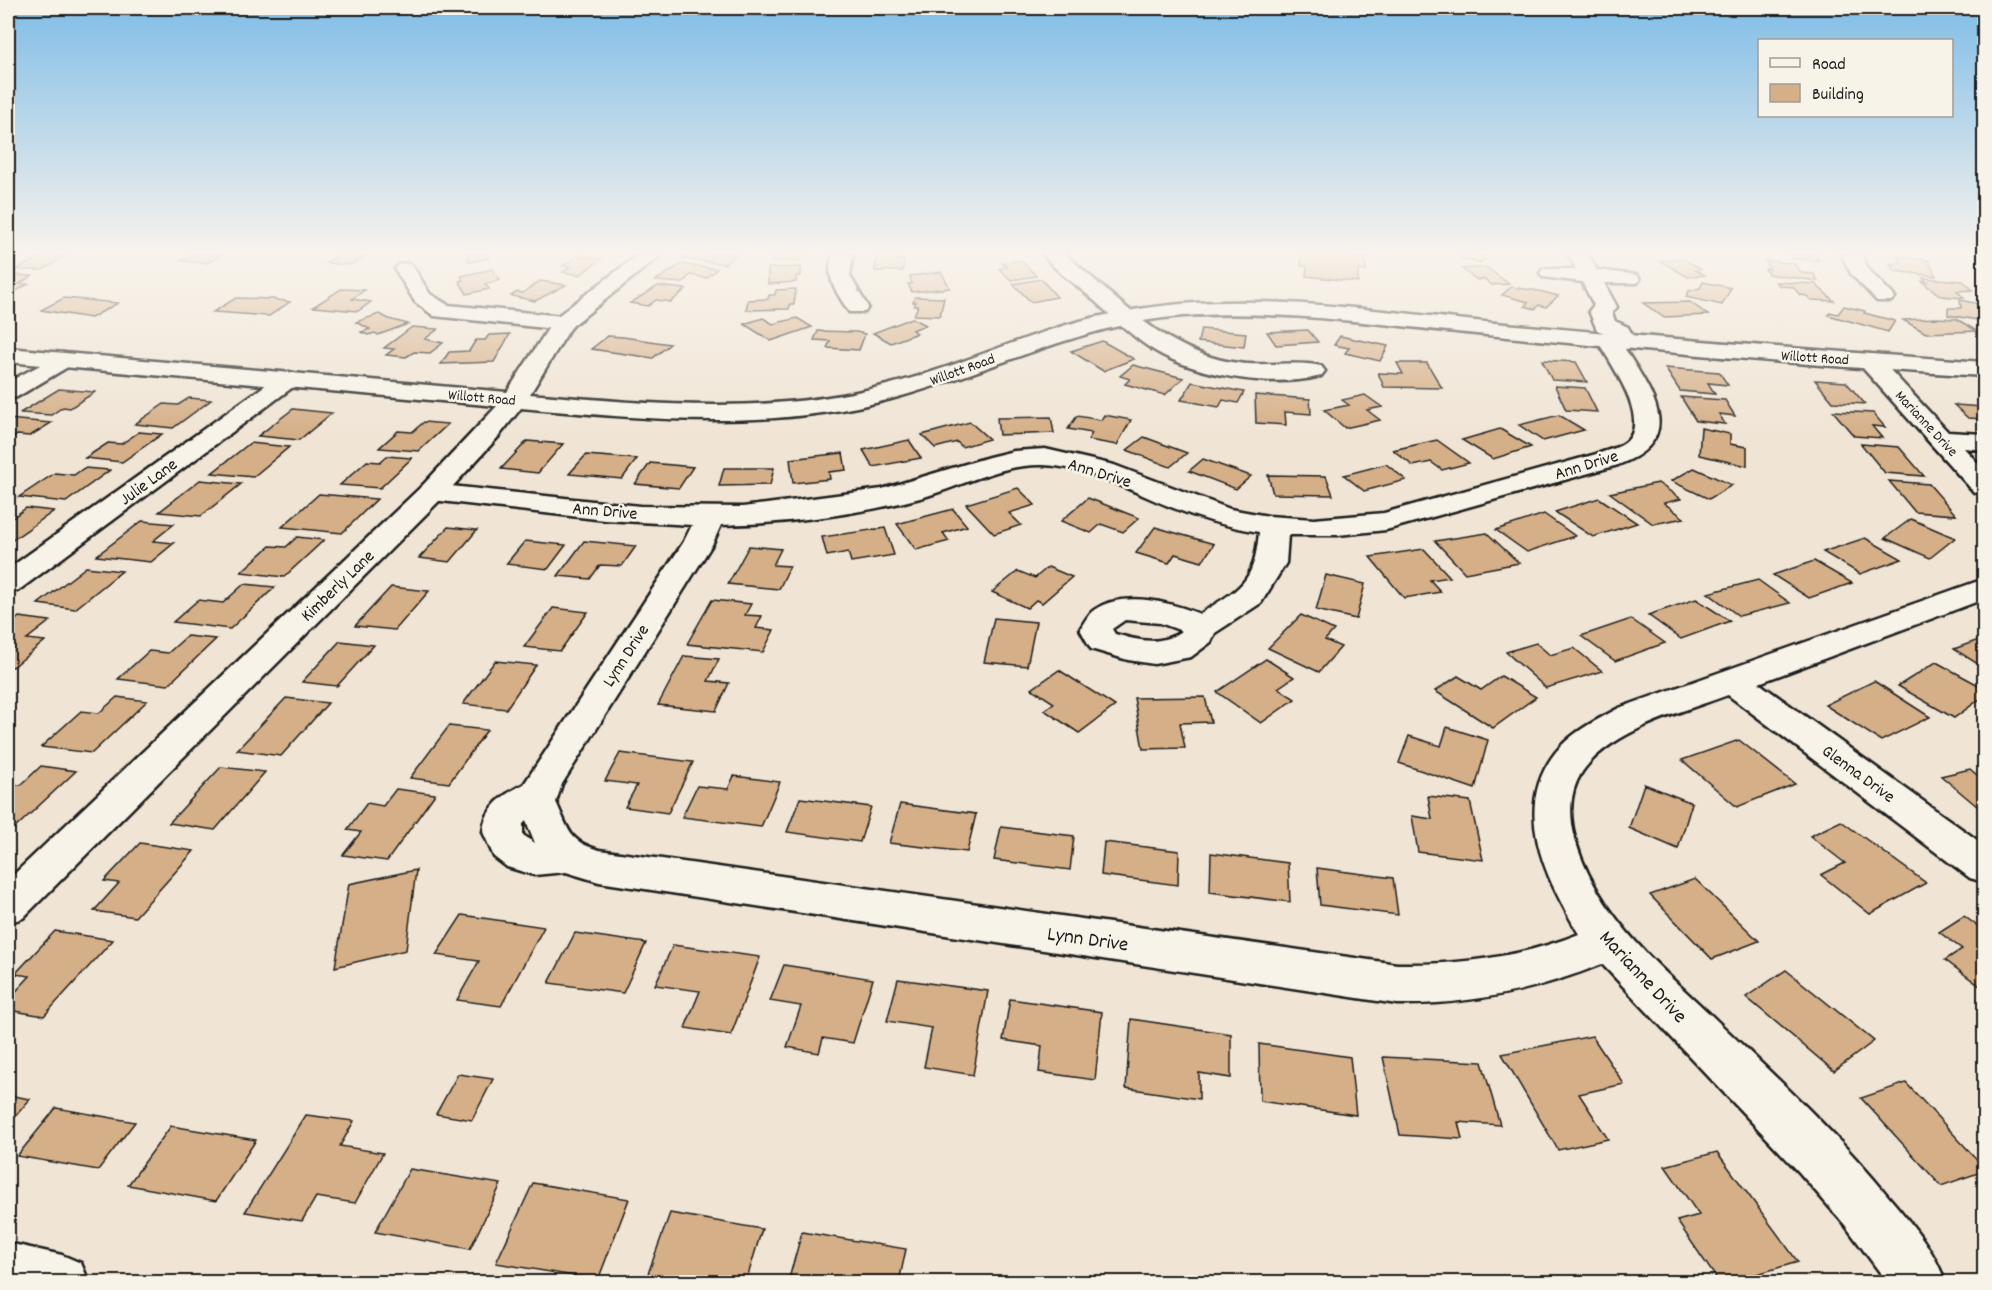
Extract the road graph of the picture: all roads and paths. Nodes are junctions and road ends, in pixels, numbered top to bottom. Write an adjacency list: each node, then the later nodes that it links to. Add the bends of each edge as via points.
1 (477, 314): 8 (street)
2 (573, 314): 8 (street, Kimberly Lane)
3 (1124, 314): 7 (street)
4 (1155, 314): 7 (street, Willott Road)
5 (1350, 314): 9 (street, Willott Road)
6 (1617, 314): 9 (street, Ann Drive, via 1626,327)
7 (1127, 317): 14 (street, via 1168,350 1206,364 1270,373); 17 (street, Willott Road, via 1056,335 907,387 801,409 701,415)
8 (563, 322): 17 (street, Kimberly Lane)
9 (1617, 338): 12 (street, Willott Road); 23 (street, Ann Drive, via 1646,408 1649,425 1635,448 1609,459 1386,522 1338,528)
10 (8, 355): 11 (street, Willott Road)
11 (63, 360): 15 (street, Willott Road); 16 (street)
12 (1869, 361): 13 (street, Willott Road); 18 (street, Marianne Drive)
13 (1984, 369)
14 (1313, 371)
15 (289, 379): 17 (street, Willott Road); 24 (street, Julie Lane)
16 (8, 392)
17 (514, 400): 21 (street, Kimberly Lane)
18 (1942, 439): 19 (street); 20 (street, Marianne Drive)
19 (1984, 442)
20 (1984, 486)
21 (432, 492): 22 (street, Ann Drive); 29 (street, Kimberly Lane)
22 (710, 517): 23 (street, Ann Drive, via 846,504 922,489 1013,460 1043,457 1102,468 1198,508); 30 (street, Lynn Drive, via 698,543 544,782 537,802 553,839 566,856 599,866 1397,984 1441,986 1499,977 1558,963)
23 (1274, 527): 26 (street, via 1271,563 1250,596)
24 (8, 583)
25 (1983, 591): 27 (street, Marianne Drive)
26 (1199, 629)
27 (1733, 681): 28 (street, Glenna Drive); 30 (street, Marianne Drive, via 1632,717 1591,738 1572,755 1556,789 1552,823 1581,902)
28 (1984, 866)
29 (8, 906)
30 (1607, 942): 33 (street, Marianne Drive, via 1801,1137 1849,1190)
31 (8, 1270): 32 (street)
32 (62, 1282)
33 (1918, 1282)

